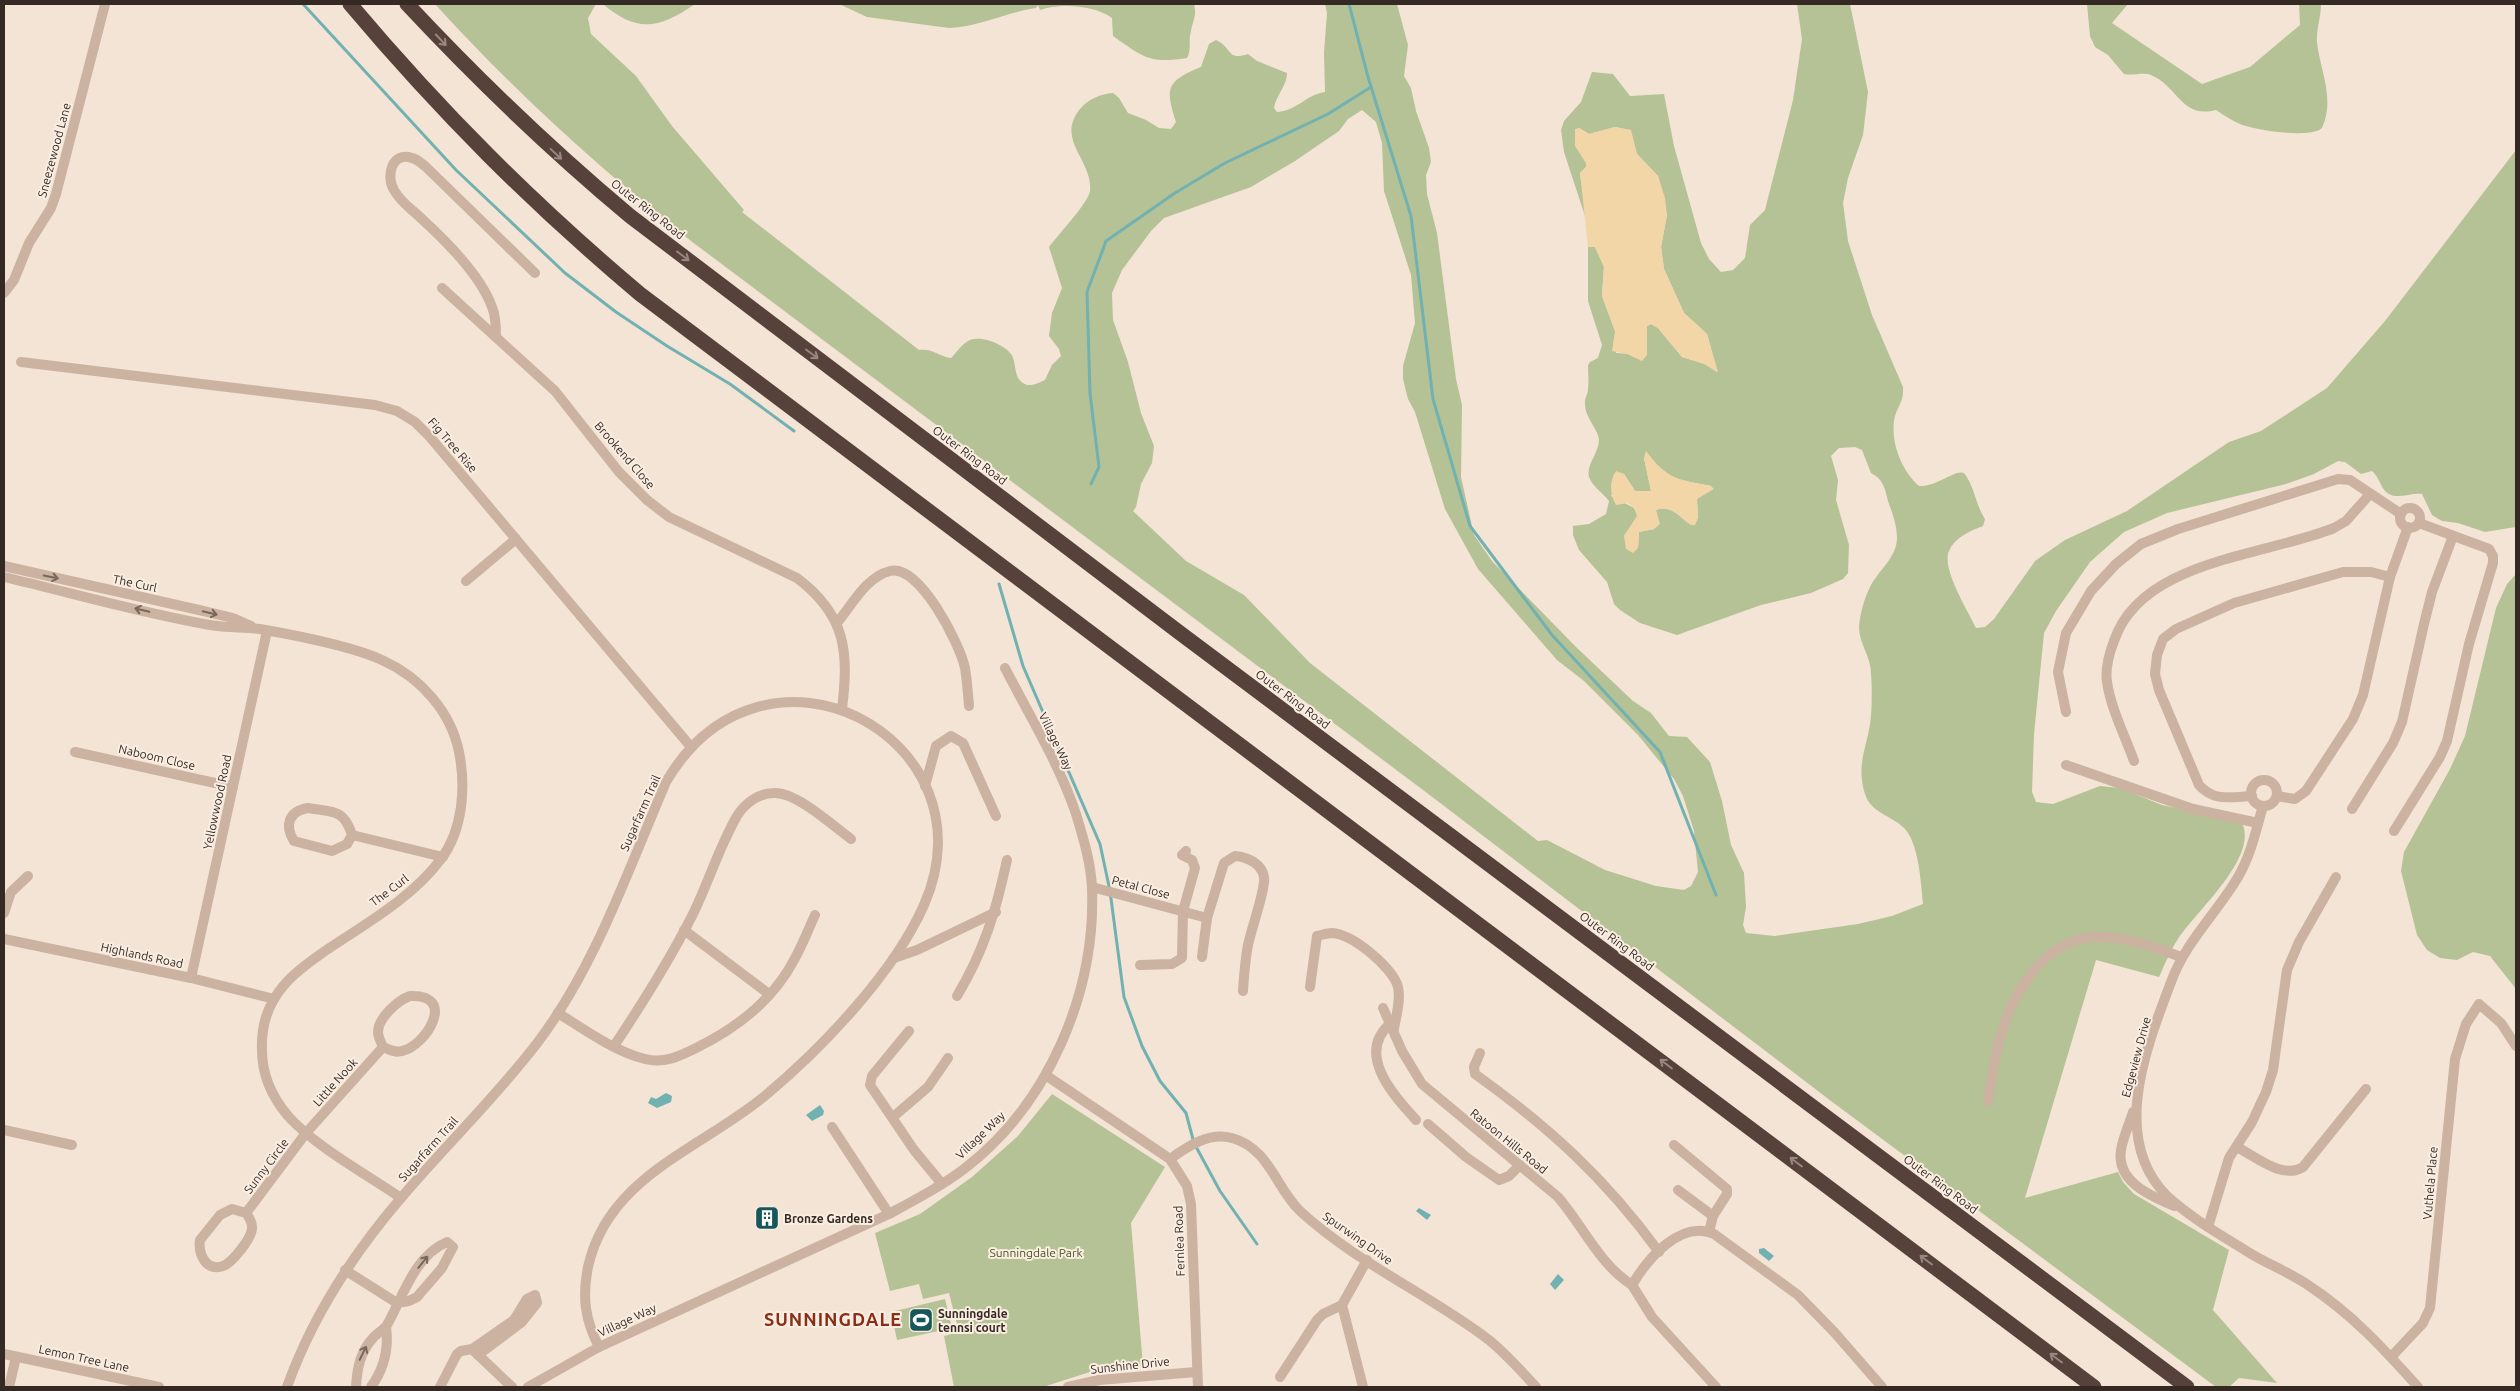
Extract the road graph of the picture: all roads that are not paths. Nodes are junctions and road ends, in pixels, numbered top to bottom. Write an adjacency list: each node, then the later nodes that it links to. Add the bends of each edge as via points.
1 (105, 4): 6 (street, Sneezewood Lane, via 56,194 28,243 14,280)
2 (350, 4): 124 (highway, one-way to 2, via 640,294 549,215 480,149)
3 (408, 4): 125 (highway, Outer Ring Road, one-way to 125, via 454,55 527,126 630,216)
4 (535, 273): 7 (street, via 425,166 405,157 393,164 389,181 394,192 486,292 493,308)
5 (442, 288): 7 (street, Brookend Close)
6 (4, 292)
7 (496, 337): 19 (street, Brookend Close, via 556,391 620,472 647,500 668,516 797,578 821,598)
8 (20, 362): 14 (street, Fig Tree Rise, via 340,400 397,411 430,437)
9 (2370, 494): 10 (street); 24 (street, via 2350,480 2338,479 2178,529 2142,544 2116,564 2091,591 2066,633 2058,672); 27 (street, via 2346,521 2334,528 2173,579 2140,600 2118,629 2107,667 2112,700)
10 (2401, 514): 11 (street, via 2408,508 2415,509); 12 (street, via 2402,524)
11 (2419, 523): 12 (street); 13 (street)
12 (2408, 527): 16 (street)
13 (2453, 536): 34 (street, via 2430,600 2402,722 2393,743); 37 (street, via 2489,549 2493,563 2469,644 2447,741)
14 (516, 539): 18 (street); 25 (street, Fig Tree Rise)
15 (4, 566): 20 (street, The Curl, one-way to 20, via 233,618)
16 (2390, 577): 31 (street, via 2371,572 2343,572 2234,603 2176,629 2164,639 2157,655 2155,674 2199,785 2206,793 2219,798); 32 (street, via 2363,695 2353,719 2306,791 2295,799)
17 (4, 578): 20 (street, The Curl, one-way to 17, via 185,620)
18 (466, 581)
19 (837, 624): 22 (street, via 871,580 898,569 908,573 930,600 958,648 965,668); 23 (street, Brookend Close, via 846,663)
20 (263, 630): 30 (street, Yellowwood Road); 41 (street, The Curl, via 362,652 383,660 418,682 434,699 448,721 462,768 459,815)
21 (1005, 668): 45 (street, Village Way, via 1075,812)
22 (969, 706)
23 (842, 709): 25 (street, Sugarfarm Trail, via 796,701 750,708 709,730); 29 (street, Sugarfarm Trail, via 870,723 888,737 904,752)
24 (2066, 712)
25 (691, 746): 64 (street, Sugarfarm Trail, via 666,782 604,929)
26 (75, 752): 30 (street, Naboom Close)
27 (2134, 761)
28 (2066, 765): 36 (street, via 2193,809)
29 (925, 786): 35 (street, via 936,746 951,736 963,743); 55 (street, Sugarfarm Trail, via 936,827 934,874 924,906)
30 (233, 787): 57 (street, Yellowwood Road)
31 (2252, 796): 32 (street, via 2253,786 2263,780 2274,785); 33 (street, via 2257,804)
32 (2277, 796): 33 (street)
33 (2263, 806): 36 (street, Edgeview Drive)
34 (2352, 810)
35 (996, 816)
36 (2258, 822): 54 (street, Edgeview Drive, via 2249,855 2238,877)
37 (2394, 830)
38 (352, 835): 38 (street, via 347,844 332,851 294,841 288,825 294,812 308,808 342,816); 41 (street)
39 (851, 840): 51 (street, via 789,796 775,793 760,796 748,803 738,816)
40 (1186, 851): 46 (street, via 1182,854 1192,860 1195,868)
41 (443, 857): 62 (street, The Curl, via 398,900 297,973)
42 (1007, 860): 47 (street)
43 (28, 876): 48 (street, via 11,892)
44 (2336, 877): 84 (street, via 2287,970 2273,1070 2266,1092)
45 (1092, 887): 46 (street, Petal Close); 72 (street, Village Way, via 1088,945 1081,981 1067,1030)
46 (1183, 911): 50 (street, Petal Close); 56 (street, via 1182,958 1172,964)
47 (996, 912): 55 (street); 61 (street, via 974,967)
48 (4, 913)
49 (815, 915): 60 (street, via 793,962)
50 (1207, 918): 53 (street); 59 (street, via 1224,863 1235,856 1255,862 1264,877 1264,886 1247,947)
51 (684, 930): 60 (street); 67 (street)
52 (4, 939): 57 (street, Highlands Road)
53 (1202, 957)
54 (2181, 957): 74 (street, via 2147,945 2096,937 2073,942 2054,951 2034,970 2013,1000 2000,1038); 75 (street, Edgeview Drive, via 2153,1034)
55 (894, 958): 103 (street, Sugarfarm Trail, via 861,1001 764,1097 654,1172 627,1194 608,1217 592,1251 585,1280 586,1319)
56 (1140, 965)
57 (192, 978): 62 (street, Highlands Road)
58 (1310, 987): 65 (street, via 1317,936 1334,933 1355,943 1394,975 1399,995)
59 (1243, 991)
60 (769, 994): 67 (street, via 741,1022 680,1057 645,1060)
61 (957, 996)
62 (274, 999): 81 (street, The Curl, via 265,1017 261,1036 263,1066 275,1099)
63 (1383, 1008): 65 (street, Ratoon Hills Road)
64 (558, 1013): 67 (street); 89 (street, Sugarfarm Trail, via 514,1072)
65 (1392, 1027): 77 (street, via 1378,1037 1376,1056 1393,1094); 86 (street, Ratoon Hills Road, via 1422,1084)
66 (909, 1031): 76 (street, via 870,1081 873,1092)
67 (614, 1046)
68 (2516, 1046): 106 (street, Vuthela Place, via 2501,1023 2479,1004 2466,1024 2455,1059 2430,1308 2423,1323)
69 (383, 1047): 69 (street, via 378,1031 380,1022 402,999 418,996 432,1003 435,1019 410,1048 393,1052); 81 (street, Little Nook)
70 (1480, 1053): 96 (street, via 1474,1067 1476,1074 1528,1112 1590,1168)
71 (948, 1058): 76 (street, via 928,1087)
72 (1047, 1076): 85 (street, Fernlea Road); 87 (street, Village Way, via 997,1138 964,1169)
73 (2366, 1089): 84 (street, via 2298,1170 2285,1172)
74 (1988, 1101)
75 (2136, 1104): 90 (street, Edgeview Drive, via 2136,1129 2148,1168 2167,1195); 90 (street, via 2120,1152 2122,1164 2142,1191)
76 (893, 1117): 87 (street, via 914,1150)
77 (1416, 1120)
78 (1428, 1124): 86 (street, via 1498,1180 1509,1176)
79 (832, 1127): 92 (street)
80 (4, 1130): 82 (street)
81 (306, 1133): 89 (street, The Curl); 91 (street, Sunny Circle)
82 (72, 1145)
83 (1674, 1145): 93 (street, via 1727,1189)
84 (2237, 1147): 94 (street, via 2222,1176)
85 (1170, 1159): 97 (street, Spurwing Drive, via 1206,1139 1226,1138 1245,1143 1268,1165 1299,1210); 108 (street, Fernlea Road, via 1187,1186 1191,1204)
86 (1520, 1166): 99 (street, Ratoon Hills Road, via 1558,1197 1615,1275)
87 (942, 1184): 92 (street, Village Way)
88 (1678, 1190): 93 (street)
89 (401, 1198): 98 (street, Sugarfarm Trail)
90 (2185, 1210): 94 (street, Edgeview Drive)
91 (246, 1213): 91 (street, Sunny Circle, via 251,1222 250,1236 229,1263 222,1267 207,1264 200,1256 200,1240 226,1211 232,1209)
92 (889, 1214): 103 (street, Village Way)
93 (1713, 1216): 95 (street)
94 (2208, 1227): 106 (street, Edgeview Drive, via 2306,1284 2343,1310)
95 (1709, 1232): 96 (street, via 1688,1232); 123 (street, via 1798,1296)
96 (1659, 1252): 99 (street)
97 (1367, 1260): 101 (street); 121 (street, Spurwing Drive, via 1486,1337)
98 (345, 1270): 100 (street); 112 (street, Sugarfarm Trail, via 308,1334)
99 (1632, 1285): 122 (street, via 1652,1318)
100 (398, 1303): 100 (street, one-way to 100, via 408,1283 430,1254 439,1246 451,1243 454,1246 450,1256 426,1288 417,1297); 102 (street)
101 (1342, 1305): 109 (street, via 1322,1314); 120 (street)
102 (386, 1327): 113 (street, one-way to 102, via 357,1368 365,1348); 114 (street, via 387,1350)
103 (599, 1347): 117 (street, Village Way)
104 (475, 1352): 104 (street, via 514,1320 529,1296 535,1295 537,1302 526,1318); 115 (street, via 461,1351 457,1354); 116 (street)
105 (4, 1354): 107 (street, Lemon Tree Lane)
106 (2392, 1356): 126 (street, Edgeview Drive)
107 (16, 1357): 110 (street); 111 (street, Lemon Tree Lane)
108 (1196, 1372): 118 (street, Sunshine Drive, via 1099,1380); 119 (street, Fernlea Road)
109 (1280, 1377)
110 (9, 1387)
111 (159, 1387)
112 (287, 1387)
113 (356, 1387)
114 (371, 1387)
115 (440, 1387)
116 (512, 1387)
117 (528, 1387)
118 (1068, 1387)
119 (1198, 1387)
120 (1363, 1387)
121 (1536, 1387)
122 (1716, 1387)
123 (1882, 1387)
124 (2094, 1387)
125 (2187, 1387)
126 (2418, 1387)

